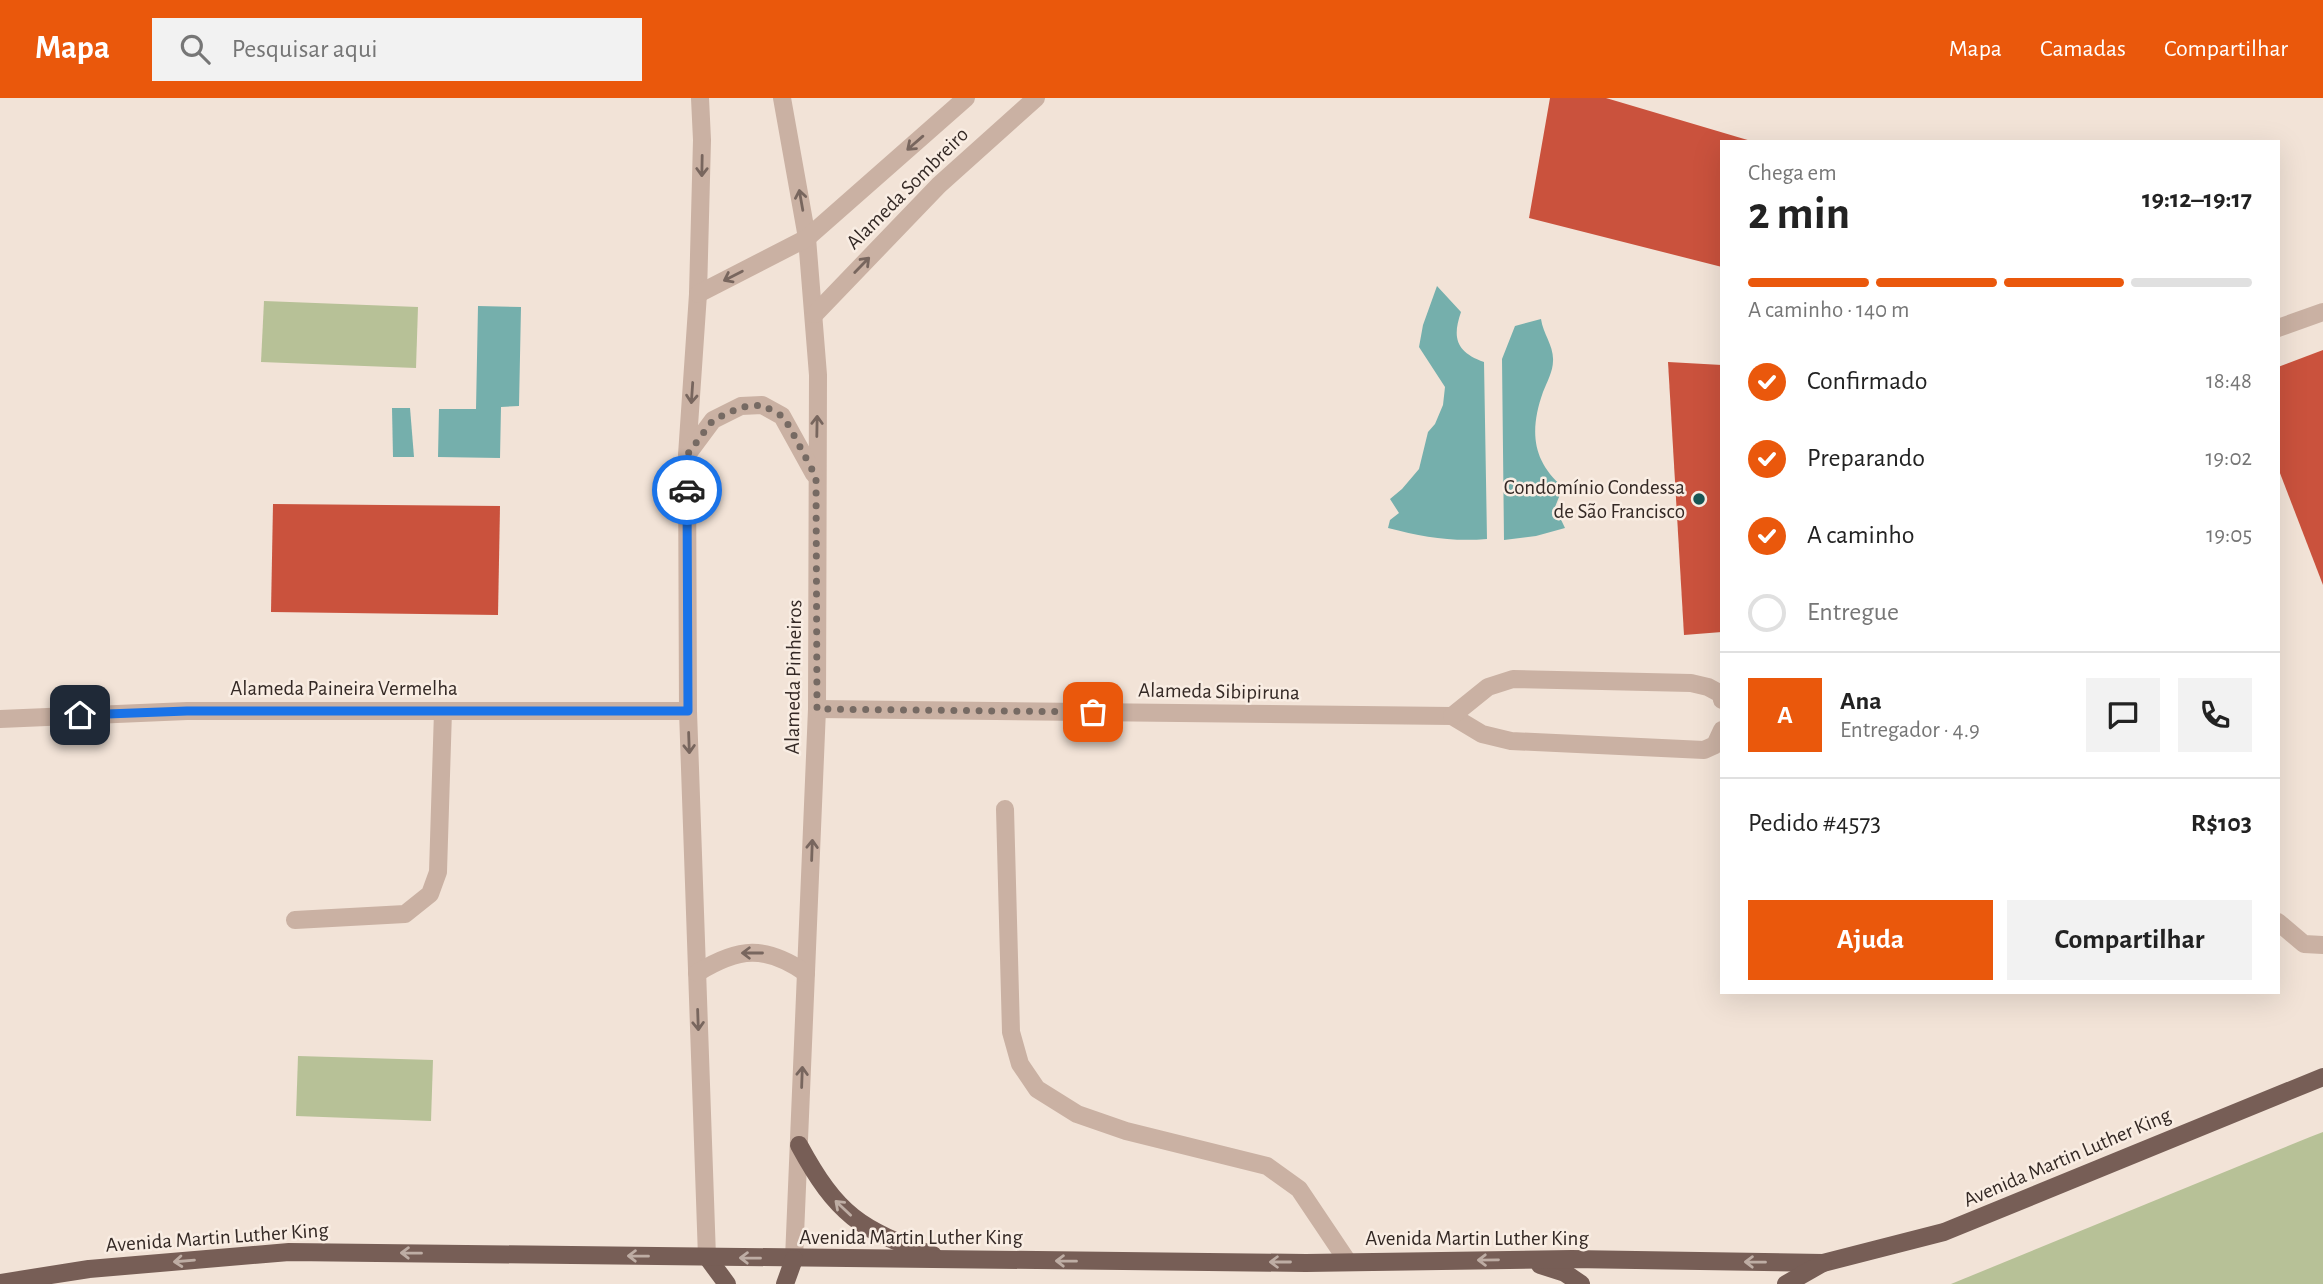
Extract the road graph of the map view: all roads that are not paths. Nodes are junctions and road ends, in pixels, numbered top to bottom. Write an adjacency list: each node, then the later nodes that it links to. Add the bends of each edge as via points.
1 (700, 98): 6 (street, one-way to 6)
2 (782, 98): 5 (street, Alameda Pinheiros, one-way to 2)
3 (966, 98): 5 (street, Alameda Sombreiro, one-way to 5)
4 (1036, 98): 8 (street, Alameda Sombreiro, one-way to 4, via 939,185)
5 (807, 238): 6 (street, Alameda Sombreiro, one-way to 6); 8 (street, Alameda Pinheiros)
6 (698, 294): 10 (street, one-way to 10)
7 (2323, 312): 9 (street)
8 (815, 314): 11 (street, Alameda Pinheiros, one-way to 8)
9 (2280, 327)
10 (687, 455): 11 (street, via 713,420 741,407 762,405 782,416); 15 (street)
11 (816, 477): 13 (street, Alameda Pinheiros)
12 (1720, 693): 16 (street, via 1691,683 1513,679 1488,687)
13 (817, 709): 16 (street, Alameda Sibipiruna); 24 (street, Alameda Pinheiros, one-way to 13)
14 (443, 711): 15 (street, Alameda Paineira Vermelha); 17 (street, Alameda Paineira Vermelha, via 187,711); 20 (street, via 438,872 429,894 405,914)
15 (688, 711): 23 (street, one-way to 23)
16 (1452, 716): 18 (street, via 1482,734 1511,741 1704,751 1715,745)
17 (0, 719)
18 (1720, 734)
19 (1005, 808): 31 (street, via 1011,1032 1020,1064 1037,1089 1077,1114 1126,1131 1267,1166 1299,1189)
20 (295, 920)
21 (2280, 924): 22 (street, via 2304,944)
22 (2323, 945)
23 (697, 973): 24 (street, one-way to 23, via 786,960 753,950 722,957); 27 (street, one-way to 27)
24 (806, 973): 26 (street, Alameda Pinheiros, one-way to 24)
25 (2323, 1077): 32 (main road, Avenida Martin Luther King, via 1944,1233)
26 (799, 1145): 28 (street, Alameda Pinheiros); 29 (main road, one-way to 26, via 863,1226 820,1184)
27 (707, 1257): 28 (main road, Avenida Martin Luther King, one-way to 27); 33 (main road, Avenida Martin Luther King, one-way to 33, via 289,1252 89,1269); 34 (main road)
28 (794, 1259): 29 (main road, Avenida Martin Luther King); 35 (main road)
29 (947, 1260): 31 (main road, Avenida Martin Luther King, one-way to 29)
30 (1522, 1260): 31 (main road, Avenida Martin Luther King, one-way to 31); 32 (main road, Avenida Martin Luther King, one-way to 30); 36 (main road, via 1565,1273)
31 (1348, 1262)
32 (1823, 1263): 37 (main road, Avenida Martin Luther King)
33 (0, 1283)
34 (727, 1284)
35 (785, 1284)
36 (1581, 1284)
37 (1786, 1284)

